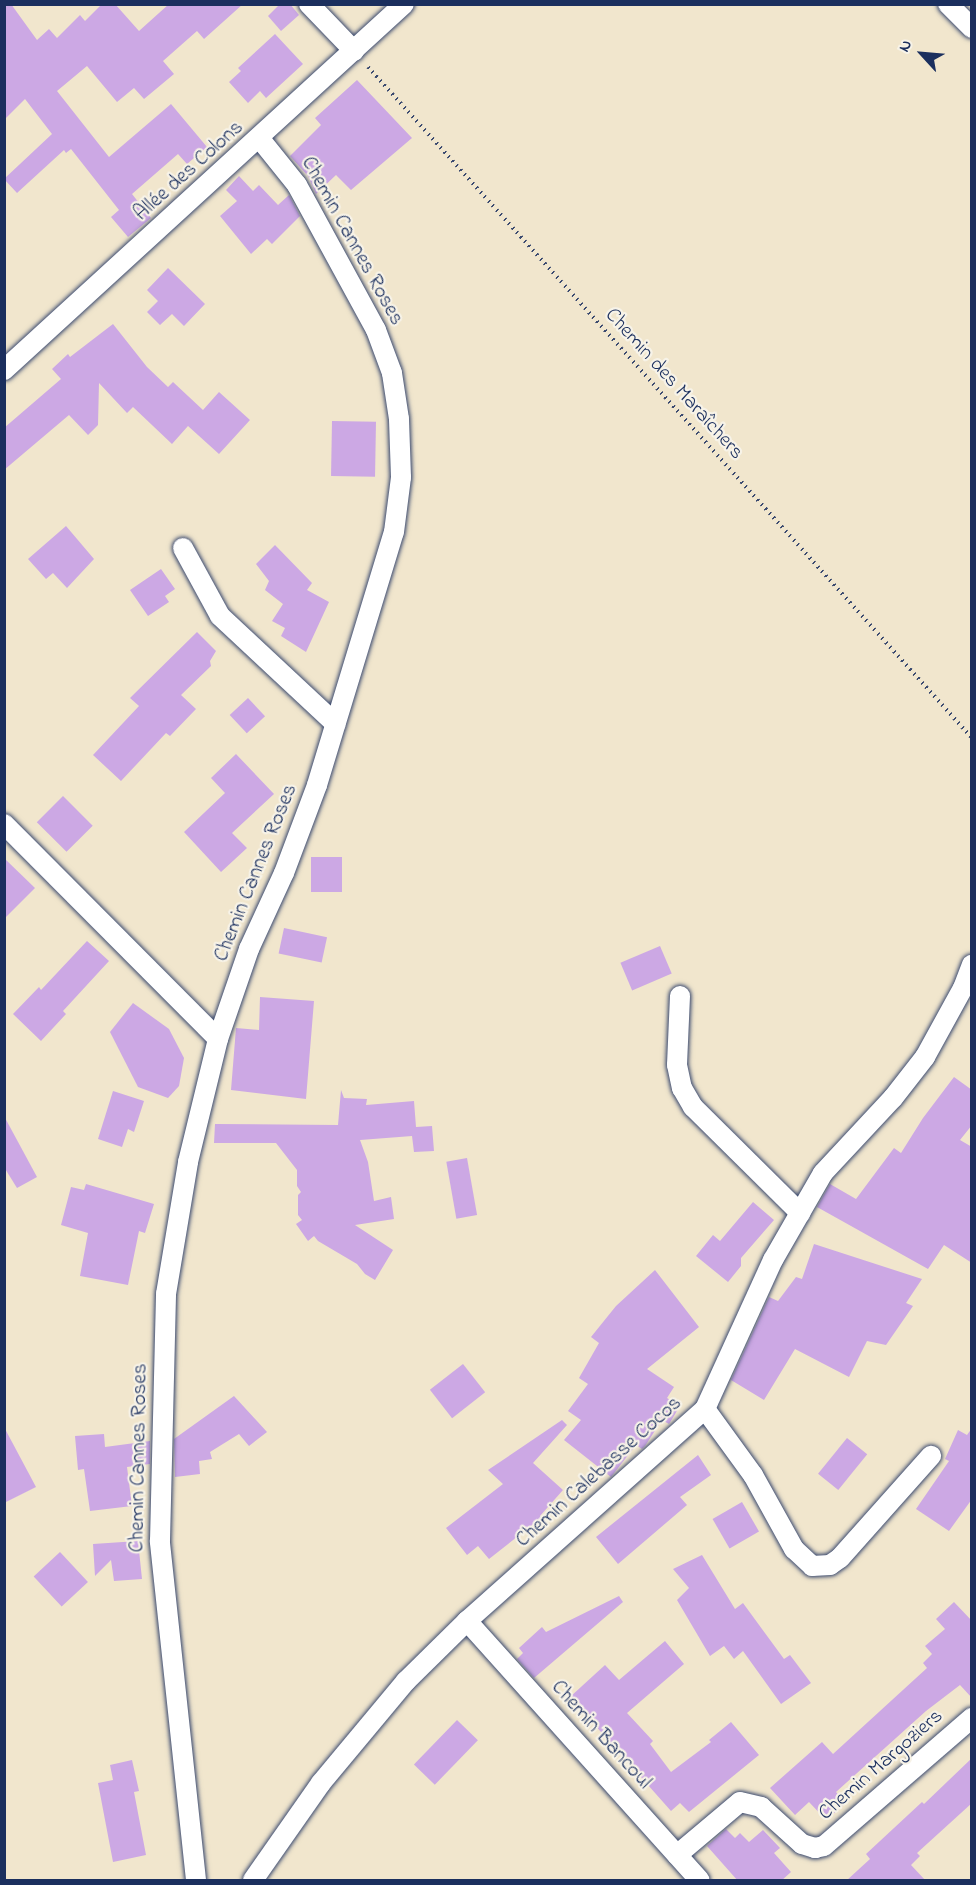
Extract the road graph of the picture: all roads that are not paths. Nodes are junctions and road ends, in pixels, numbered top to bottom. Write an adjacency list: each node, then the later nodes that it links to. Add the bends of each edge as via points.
1 (309, 4): 5 (street)
2 (404, 4): 5 (street, Allée des Colons)
3 (948, 4): 4 (street)
4 (972, 28)
5 (354, 51): 6 (street, Allée des Colons)
6 (260, 139): 7 (street, Allée des Colons); 9 (street, Chemin Cannes Roses, via 297,185 376,330 392,373 399,419 401,477 394,532)
7 (4, 370)
8 (183, 548): 9 (street, via 220,616)
9 (336, 724): 13 (street, Chemin Cannes Roses, via 302,828 249,949)
10 (4, 825): 13 (street)
11 (972, 965): 14 (street, Chemin Calebasse Cocos, via 924,1057 893,1098 823,1173)
12 (680, 996): 14 (street, via 677,1065 682,1088 693,1107)
13 (218, 1039): 20 (street, Chemin Cannes Roses, via 188,1162 166,1294 159,1541)
14 (800, 1213): 15 (street, Chemin Calebasse Cocos, via 773,1260)
15 (705, 1409): 16 (street, via 753,1474 794,1549 812,1566 830,1565 840,1558); 17 (street, Chemin Calebasse Cocos)
16 (931, 1456)
17 (467, 1621): 19 (street, Chemin Bancoul); 21 (street, Chemin Calebasse Cocos, via 406,1681 321,1783)
18 (972, 1718): 19 (street, Chemin Margoziers, via 824,1846 802,1844 761,1807 740,1802)
19 (676, 1855): 22 (street, Chemin Bancoul)
20 (196, 1881)
21 (253, 1881)
22 (699, 1881)

